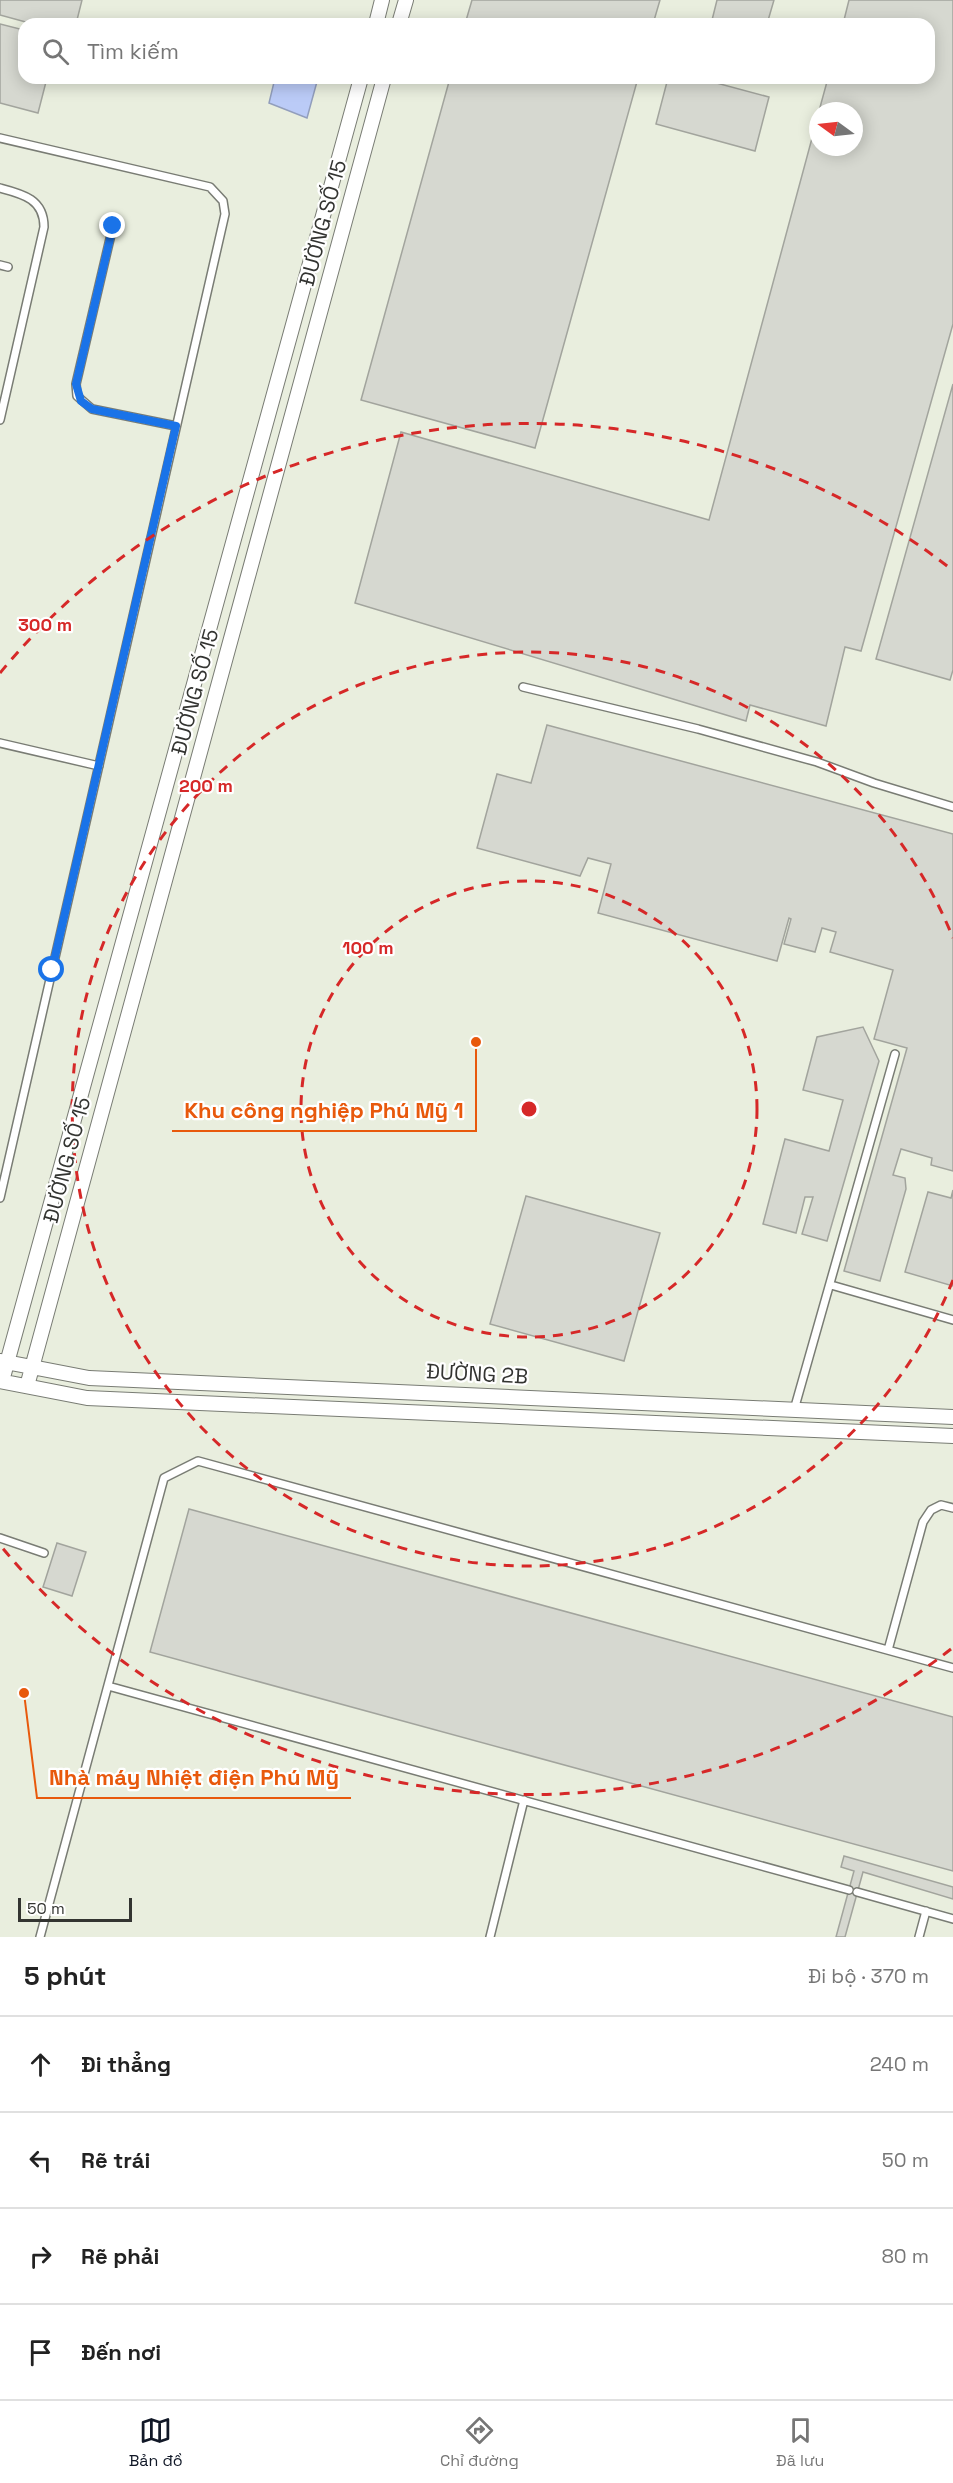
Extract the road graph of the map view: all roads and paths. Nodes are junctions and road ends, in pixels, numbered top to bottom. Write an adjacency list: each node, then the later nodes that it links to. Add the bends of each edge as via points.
1 (382, 0): 3 (street)
2 (406, 0): 4 (street)
3 (378, 18)
4 (401, 18)
5 (359, 84): 20 (street, ĐƯỜNG SỐ 15)
6 (382, 84): 21 (street, ĐƯỜNG SỐ 15)
7 (0, 138): 11 (lane, via 203,185 220,195 225,214)
8 (1, 191): 10 (lane, via 22,193 35,201 43,213 44,226)
9 (113, 226): 11 (lane, via 76,384 77,396 92,409)
10 (0, 420)
11 (176, 426): 14 (lane)
12 (523, 687): 15 (lane, via 817,762)
13 (0, 743): 14 (lane)
14 (99, 766): 17 (lane)
15 (953, 807)
16 (895, 1054): 18 (lane)
17 (0, 1198)
18 (831, 1285): 19 (lane); 24 (lane)
19 (953, 1320)
20 (4, 1362): 21 (street, ĐƯỜNG 2B); 22 (street, ĐƯỜNG SỐ 15)
21 (32, 1367): 23 (street, ĐƯỜNG SỐ 15); 24 (street, ĐƯỜNG 2B, via 88,1378)
22 (1, 1381): 23 (street, ĐƯỜNG 2B)
23 (27, 1386): 26 (street, ĐƯỜNG 2B, via 87,1398)
24 (795, 1410): 25 (street, ĐƯỜNG 2B)
25 (953, 1417)
26 (953, 1436)
27 (953, 1508): 30 (lane, via 940,1505 923,1522)
28 (0, 1538): 29 (lane)
29 (44, 1553)
30 (888, 1650): 31 (lane); 32 (lane, via 198,1461 165,1478)
31 (953, 1668)
32 (108, 1686): 33 (lane); 38 (lane)
33 (524, 1800): 34 (lane); 39 (lane)
34 (849, 1890)
35 (857, 1892): 36 (lane)
36 (926, 1911): 37 (lane); 40 (lane)
37 (953, 1919)
38 (40, 1937)
39 (490, 1937)
40 (919, 1937)

